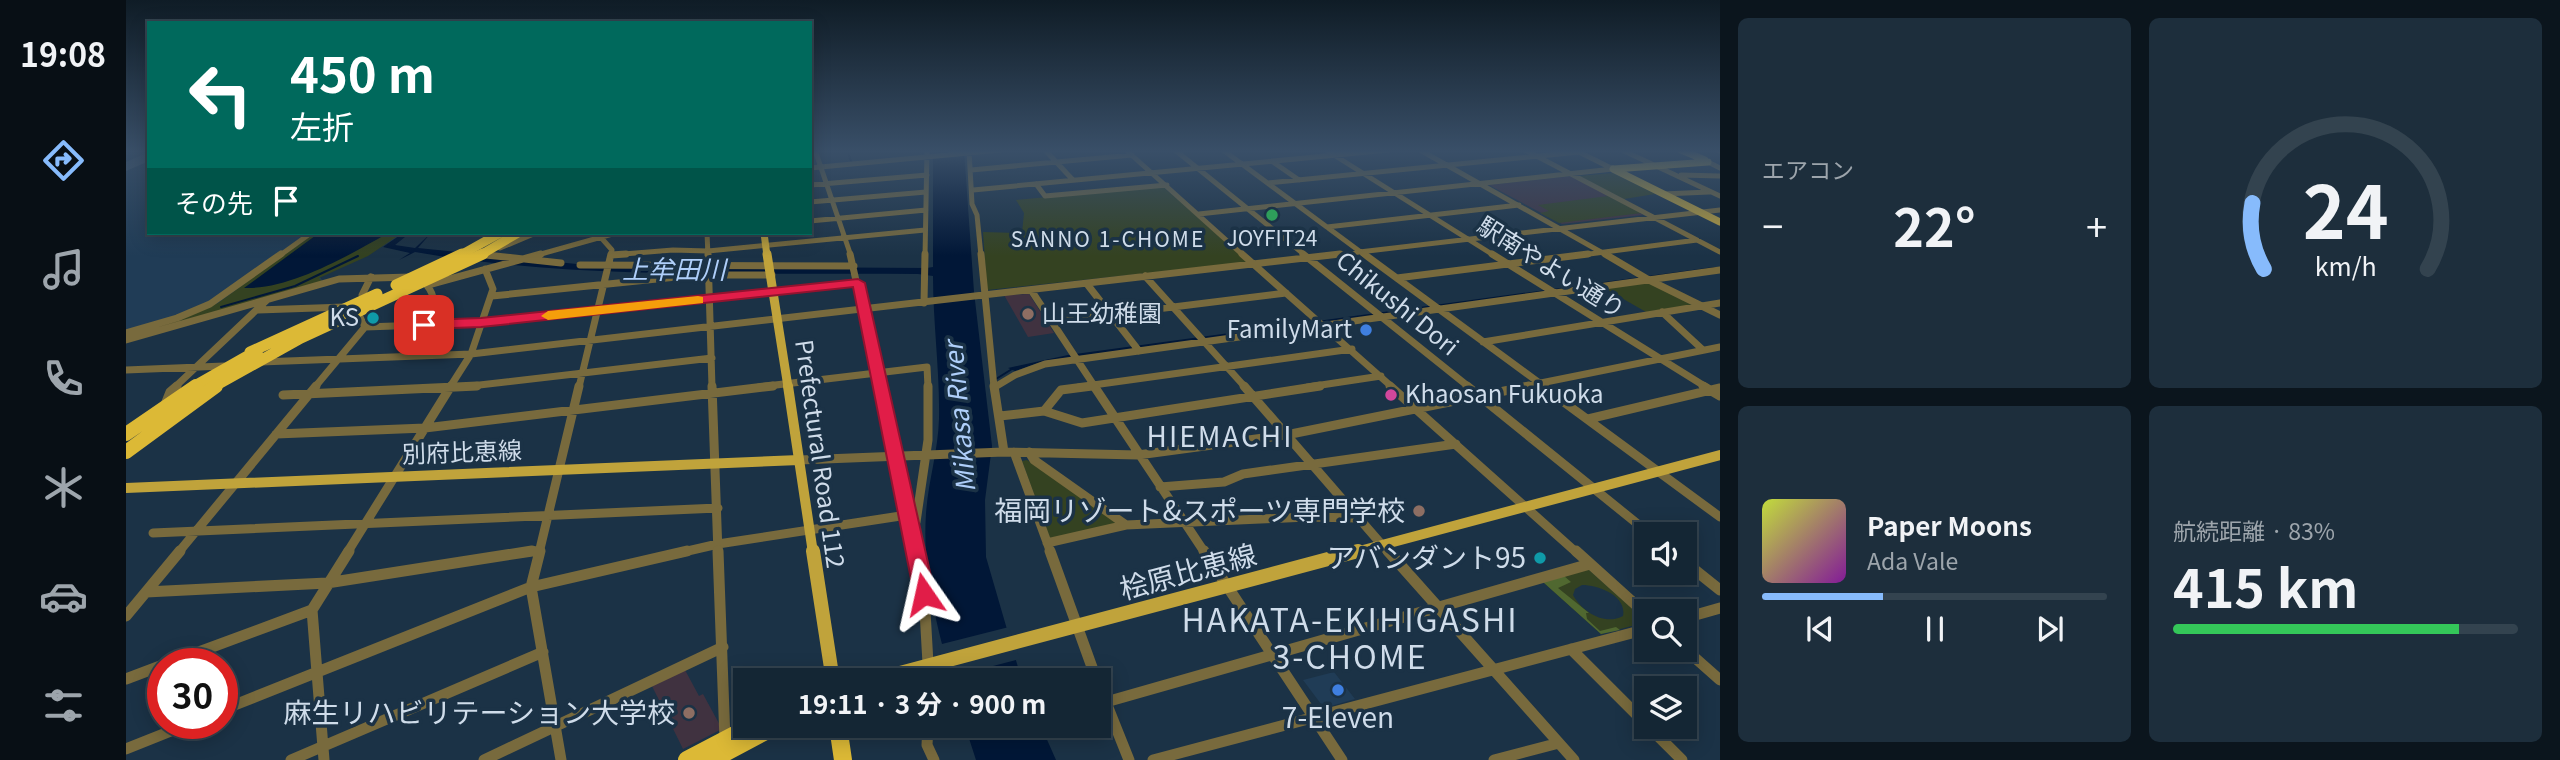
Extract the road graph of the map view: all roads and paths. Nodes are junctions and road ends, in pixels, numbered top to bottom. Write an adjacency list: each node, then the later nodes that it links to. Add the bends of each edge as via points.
1 (828, 185): 24 (street)
2 (926, 185): 18 (street)
3 (973, 185): 17 (street)
4 (1021, 185): 17 (street)
5 (1037, 185): 19 (street, via 1045,196)
6 (1076, 185): 19 (street)
7 (1161, 185): 19 (street)
8 (1167, 185): 32 (street)
9 (1219, 185): 28 (street, Chikushi Dori)
10 (1271, 185): 26 (street)
11 (1383, 185): 21 (street, 駅南やよい通り)
12 (1461, 185): 21 (street)
13 (1486, 185): 27 (street)
14 (1596, 185): 34 (street)
15 (1646, 185): 22 (main road)
16 (1698, 185): 20 (street)
17 (973, 190): 85 (street)
18 (926, 192): 24 (street); 29 (street)
19 (1083, 192)
20 (1711, 192): 22 (street); 23 (street)
21 (1395, 193): 26 (street); 33 (street, 駅南やよい通り)
22 (1663, 194): 31 (main road)
23 (1720, 196)
24 (832, 200): 25 (street); 35 (street)
25 (812, 202)
26 (1296, 204): 28 (street); 38 (street)
27 (1520, 204): 33 (street); 39 (street)
28 (1248, 209): 32 (street); 60 (street, Chikushi Dori)
29 (926, 210): 35 (street); 40 (street)
30 (1720, 210): 31 (street)
31 (1698, 211): 34 (street); 37 (main road)
32 (1199, 214): 64 (street)
33 (1430, 215): 38 (street); 51 (street, 駅南やよい通り)
34 (1652, 215): 39 (street); 52 (street)
35 (838, 218): 36 (street); 50 (street)
36 (812, 221)
37 (1720, 222)
38 (1327, 226): 54 (street)
39 (1560, 227): 51 (street); 56 (street)
40 (925, 230): 50 (street); 89 (street)
41 (308, 235): 110 (street, via 211,304)
42 (497, 235): 61 (highway)
43 (503, 235): 151 (highway, via 459,260 257,351)
44 (513, 235): 154 (highway, via 263,353 204,387)
45 (514, 235): 58 (highway)
46 (531, 235): 58 (street)
47 (598, 235): 59 (street, via 612,250); 62 (street)
48 (708, 235): 55 (street)
49 (764, 235): 53 (main road, Prefectural Road 112)
50 (845, 238): 53 (street); 72 (street)
51 (1466, 238): 54 (street); 65 (street, 駅南やよい通り)
52 (1697, 240): 56 (street); 57 (street)
53 (766, 246): 55 (street); 71 (main road, Prefectural Road 112)
54 (1360, 250): 60 (street); 75 (street)
55 (708, 251): 59 (street); 69 (street)
56 (1602, 252): 65 (street); 76 (street)
57 (1720, 252)
58 (485, 255): 61 (highway); 62 (street)
59 (611, 255): 68 (street)
60 (1307, 257): 64 (street); 101 (street, Chikushi Dori)
61 (464, 260): 77 (highway)
62 (519, 260): 63 (street); 67 (street)
63 (561, 263)
64 (1254, 264): 73 (street); 82 (street)
65 (1509, 264): 75 (street); 83 (street, 駅南やよい通り)
66 (580, 265): 68 (street)
67 (485, 269): 77 (street); 84 (street)
68 (608, 269): 69 (street); 78 (street)
69 (709, 270): 71 (street); 78 (street); 88 (street)
70 (1720, 270): 76 (street)
71 (771, 271): 72 (street); 81 (main road, Prefectural Road 112)
72 (856, 273): 81 (street); 97 (street)
73 (1145, 276): 79 (street); 92 (street)
74 (371, 277): 77 (street, via 408,275); 86 (street, via 338,279); 87 (street)
75 (1397, 278): 94 (street)
76 (1649, 280): 83 (street); 91 (street)
77 (421, 282): 87 (highway); 93 (highway); 106 (street, via 436,305)
78 (605, 284): 84 (street); 96 (street)
79 (1087, 284): 80 (street); 99 (street)
80 (1031, 290): 85 (street); 103 (street)
81 (774, 292): 88 (street); 102 (main road, Prefectural Road 112)
82 (1286, 293): 92 (street); 107 (street)
83 (1555, 293): 94 (street); 104 (street, 駅南やよい通り)
84 (492, 296): 105 (street)
85 (982, 296): 89 (street); 135 (street)
86 (270, 298): 95 (street); 111 (street)
87 (364, 299): 93 (highway)
88 (710, 299): 96 (street); 109 (street)
89 (925, 303): 97 (street)
90 (1720, 303): 91 (street)
91 (1701, 306): 98 (street); 100 (street)
92 (1173, 308): 99 (street); 113 (street)
93 (351, 309): 95 (street); 108 (street); 124 (highway); 126 (highway)
94 (1439, 309): 101 (street); 114 (street)
95 (258, 310): 125 (street)
96 (600, 310): 105 (street); 112 (street)
97 (865, 310): 102 (street); 130 (street)
98 (1662, 312): 104 (street); 117 (street)
99 (1111, 315): 103 (street); 118 (street)
100 (1720, 315)
101 (1382, 317): 107 (street); 142 (street, Chikushi Dori)
102 (778, 320): 109 (street); 132 (main road, Prefectural Road 112)
103 (1052, 322): 123 (street)
104 (1602, 322): 114 (street); 122 (street, 駅南やよい通り)
105 (481, 323): 106 (street); 119 (street)
106 (424, 325): 108 (street)
107 (1324, 326): 113 (street); 116 (street)
108 (365, 327): 120 (street)
109 (711, 327): 112 (street); 121 (street)
110 (126, 333)
111 (126, 340)
112 (592, 340): 119 (street); 129 (street)
113 (1204, 342): 118 (street); 127 (street)
114 (1483, 342): 133 (street)
115 (1720, 347): 117 (street)
116 (1352, 349): 127 (street); 131 (street)
117 (1703, 350): 122 (street)
118 (1139, 351): 123 (street)
119 (471, 354): 120 (street); 136 (street)
120 (339, 358): 124 (street); 139 (street)
121 (712, 358): 129 (street); 138 (street)
122 (1661, 359): 133 (street); 137 (street, 駅南やよい通り)
123 (1076, 360): 134 (street); 135 (street, via 1029,369)
124 (253, 362): 156 (highway)
125 (197, 366): 126 (street); 128 (street); 143 (street, via 170,391)
126 (224, 366): 143 (highway)
127 (1226, 368): 134 (street); 141 (street)
128 (126, 370)
129 (584, 373): 136 (street); 145 (street)
130 (878, 373): 132 (street); 160 (street, via 927,367); 162 (street)
131 (1381, 376): 141 (street); 144 (street)
132 (788, 384): 138 (street); 163 (main road, Prefectural Road 112)
133 (1540, 384): 142 (street); 149 (street)
134 (1093, 386): 146 (street, via 1061,390); 148 (street)
135 (995, 387): 147 (street)
136 (449, 389): 139 (street); 150 (street)
137 (1714, 391): 149 (street)
138 (713, 393): 145 (street); 164 (street)
139 (310, 394): 140 (street); 152 (street)
140 (283, 395)
141 (1252, 396): 148 (street); 153 (street)
142 (1479, 396): 144 (street); 172 (street, Chikushi Dori)
143 (166, 402): 151 (highway)
144 (1416, 407): 153 (street); 155 (street)
145 (576, 410): 150 (street); 166 (street)
146 (1044, 411): 147 (street); 148 (street, via 1082,423)
147 (1000, 416): 157 (street)
148 (1115, 418): 159 (street)
149 (1588, 419): 167 (street)
150 (425, 428): 152 (street); 168 (street)
151 (126, 433)
152 (276, 434): 169 (street)
153 (1286, 435): 159 (street); 165 (street)
154 (126, 443)
155 (1456, 444): 165 (street); 173 (street)
156 (126, 452)
157 (1006, 452): 158 (street); 160 (street); 186 (street)
158 (1029, 452): 159 (street); 182 (street)
159 (1138, 455): 171 (street)
160 (927, 456): 162 (street); 178 (street, via 916,500 916,522)
161 (1720, 456): 167 (main road, 桧原比恵線)
162 (895, 457): 163 (street); 178 (street)
163 (799, 460): 164 (main road, 別府比恵線); 183 (main road, Prefectural Road 112)
164 (717, 464): 166 (main road, 別府比恵線); 174 (street)
165 (1316, 466): 171 (street); 177 (street)
166 (560, 470): 168 (main road, 別府比恵線); 175 (street)
167 (1659, 471): 172 (main road, 桧原比恵線); 176 (street)
168 (392, 477): 169 (main road, 別府比恵線); 181 (street)
169 (234, 484): 170 (main road, 別府比恵線); 185 (street)
170 (126, 488)
171 (1160, 488): 180 (street)
172 (1594, 489): 173 (main road, 桧原比恵線); 179 (street, Chikushi Dori)
173 (1526, 507): 188 (main road, 桧原比恵線); 190 (street)
174 (718, 508): 175 (street); 187 (street)
175 (548, 516): 181 (street); 189 (street)
176 (1720, 517)
177 (1357, 518): 180 (street); 188 (street)
178 (909, 521): 183 (street); 211 (street, via 923,576)
179 (1635, 522)
180 (1184, 523): 182 (street); 194 (street)
181 (363, 525): 185 (street); 192 (street)
182 (1126, 525): 186 (street)
183 (808, 529): 187 (street); 212 (main road, Prefectural Road 112)
184 (153, 533): 185 (street)
185 (194, 533): 196 (street)
186 (1047, 543): 203 (street)
187 (719, 544): 193 (street); 206 (street)
188 (1382, 545): 194 (main road, 桧原比恵線); 198 (street)
189 (540, 550): 192 (street); 193 (street)
190 (1590, 564): 197 (street); 198 (street)
191 (1697, 572): 195 (street)
192 (327, 583): 196 (street); 200 (street)
193 (531, 587): 208 (street); 218 (street)
194 (1227, 587): 203 (main road, 桧原比恵線); 209 (street)
195 (1720, 590)
196 (146, 592): 202 (street)
197 (1634, 603)
198 (1438, 607): 209 (street); 216 (street)
199 (1720, 608): 201 (street)
200 (312, 610): 205 (street); 218 (street)
201 (1697, 615)
202 (126, 616)
203 (1076, 627): 211 (main road, 桧原比恵線); 215 (street)
204 (1634, 632): 207 (street)
205 (209, 648)
206 (723, 648): 226 (street); 236 (street)
207 (1571, 649): 216 (street); 223 (street)
208 (543, 652): 226 (street); 234 (street)
209 (1272, 655): 221 (street); 225 (street)
210 (1697, 660): 220 (street)
211 (928, 665): 213 (main road, 桧原比恵線); 214 (street)
212 (831, 668)
213 (917, 668)
214 (928, 668)
215 (1092, 668)
216 (1492, 669): 225 (street); 233 (street)
217 (147, 672): 219 (street)
218 (316, 673): 222 (street); 234 (street)
219 (126, 679)
220 (1720, 680)
221 (1111, 701)
222 (238, 704)
223 (1634, 711)
224 (1111, 715): 244 (street)
225 (1314, 718): 245 (street); 246 (street)
226 (556, 727): 239 (street); 240 (street)
227 (739, 738): 236 (highway)
228 (751, 738): 236 (highway)
229 (840, 738): 242 (highway)
230 (927, 738): 243 (street)
231 (151, 739): 235 (street)
232 (1662, 739): 249 (street)
233 (1559, 743): 247 (street); 248 (street)
234 (323, 747): 237 (street); 238 (street)
235 (126, 749)
236 (722, 753): 241 (highway)
237 (291, 760)
238 (324, 760)
239 (485, 760)
240 (561, 760)
241 (687, 760)
242 (843, 760)
243 (934, 760)
244 (1129, 760)
245 (1153, 760)
246 (1342, 760)
247 (1494, 760)
248 (1574, 760)
249 (1682, 760)

